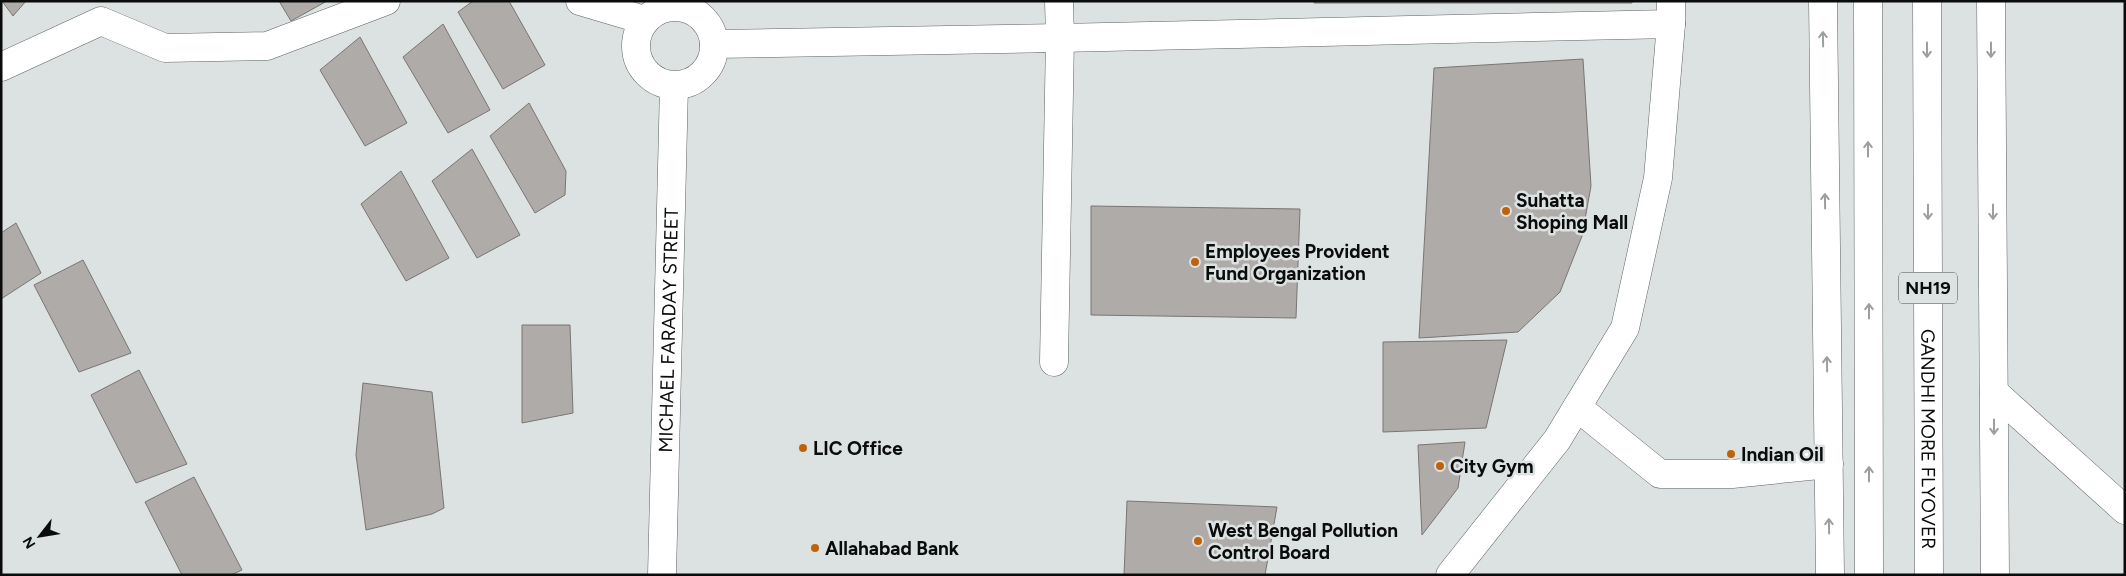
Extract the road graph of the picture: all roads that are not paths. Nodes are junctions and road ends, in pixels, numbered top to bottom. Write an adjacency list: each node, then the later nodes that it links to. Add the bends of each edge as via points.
1 (386, 1): 9 (main road, via 267,46 165,48)
2 (580, 1): 11 (main road)
3 (1059, 1): 12 (main road)
4 (1823, 1): 19 (main road, one-way to 4)
5 (1868, 1): 24 (main road, one-way to 5)
6 (1927, 1): 25 (main road, GANDHI MORE FLYOVER / NH19, one-way to 25)
7 (1991, 1): 17 (main road, one-way to 17)
8 (675, 4): 11 (main road, via 657,10); 13 (main road, via 704,20)
9 (99, 11): 14 (main road)
10 (1671, 13): 12 (main road); 18 (main road, via 1658,178 1625,328)
11 (644, 20): 15 (main road, via 636,35 638,63 658,83)
12 (1060, 38): 13 (main road); 16 (main road)
13 (714, 44): 15 (main road, via 710,64 702,74 689,83)
14 (1, 67)
15 (674, 86): 21 (main road, MICHAEL FARADAY STREET)
16 (1054, 362)
17 (1994, 392): 20 (main road); 26 (main road, one-way to 26)
18 (1577, 407): 19 (main road, via 1660,474 1732,474); 22 (main road, via 1557,440)
19 (1829, 464): 23 (main road, one-way to 19)
20 (2125, 510)
21 (662, 575)
22 (1450, 575)
23 (1830, 575)
24 (1869, 575)
25 (1929, 575)
26 (1995, 575)

